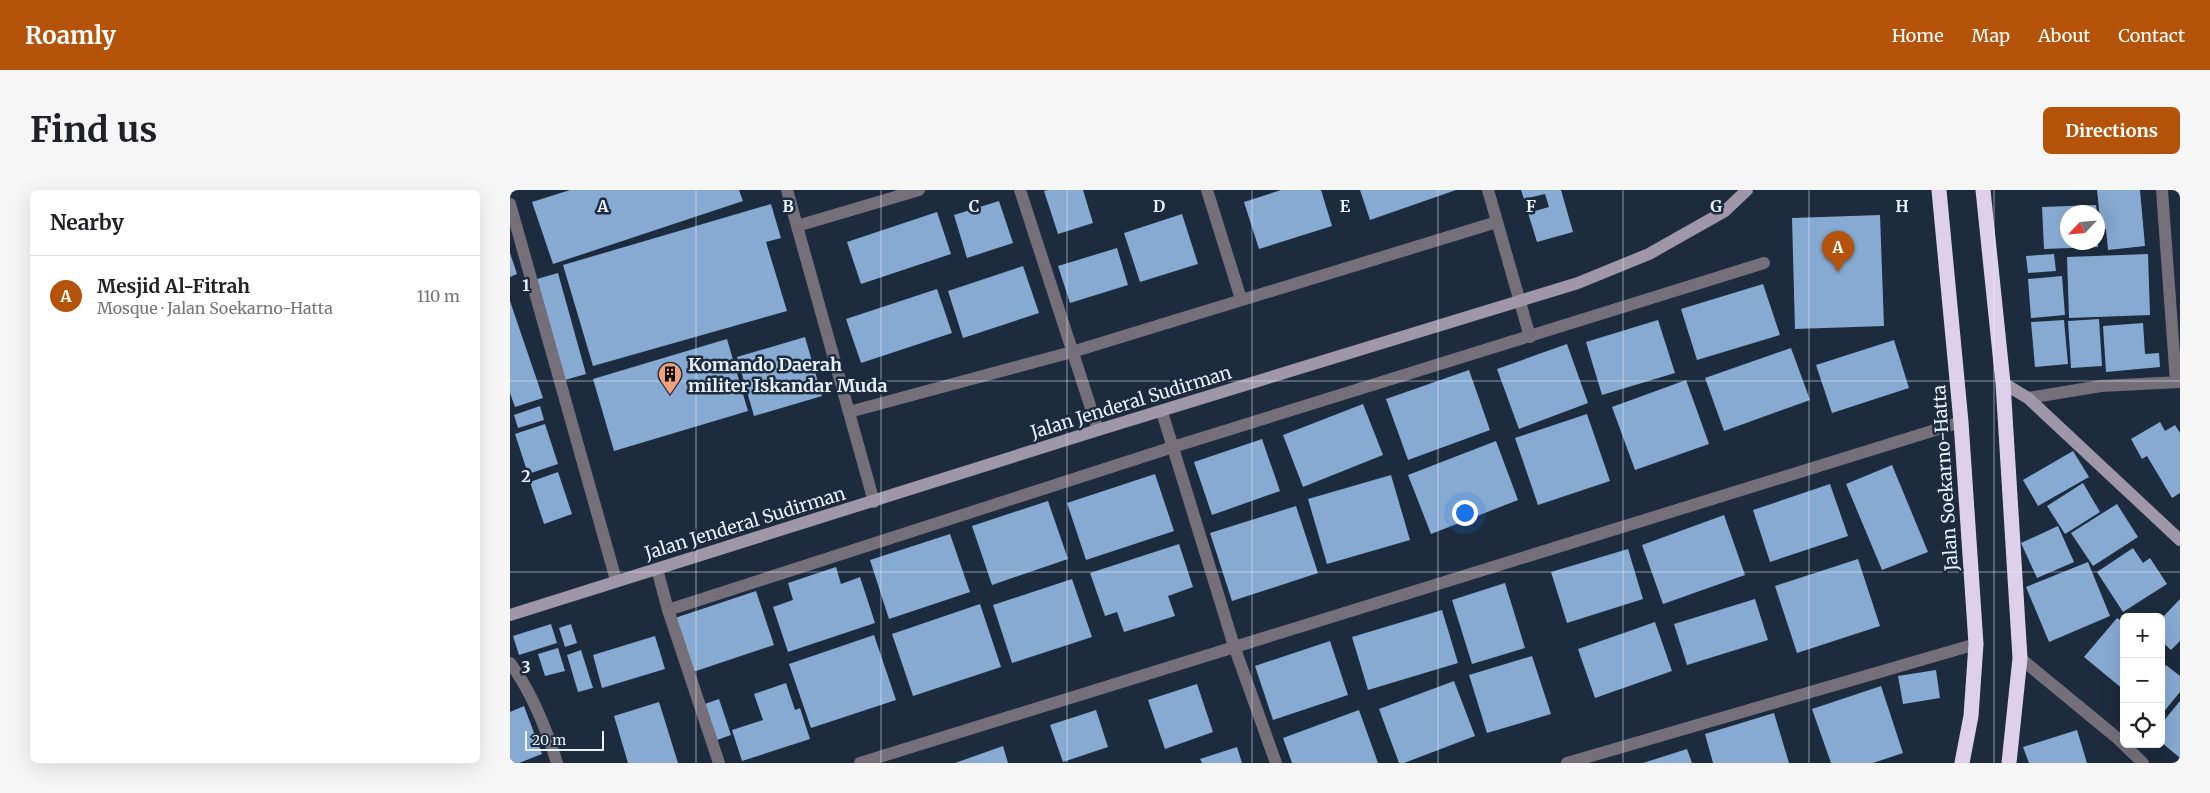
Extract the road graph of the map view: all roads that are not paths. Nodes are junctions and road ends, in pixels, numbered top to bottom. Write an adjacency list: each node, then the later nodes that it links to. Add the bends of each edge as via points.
1 (787, 190): 12 (street)
2 (919, 190): 12 (street)
3 (1020, 190): 17 (street)
4 (1207, 190): 14 (street)
5 (1488, 190): 11 (street)
6 (1747, 190): 15 (street, Jalan Jenderal Sudirman, via 1725,211 1649,254 1578,283)
7 (1939, 190): 23 (highway, Jalan Soekarno-Hatta)
8 (1983, 190): 19 (highway)
9 (2162, 190): 18 (street)
10 (510, 204): 29 (street)
11 (1497, 222): 14 (street); 15 (street)
12 (797, 226): 21 (street)
13 (1764, 263): 16 (street)
14 (1241, 299): 17 (street)
15 (1519, 301): 16 (street); 22 (street, Jalan Jenderal Sudirman)
16 (1530, 337): 25 (street)
17 (1072, 352): 21 (street); 24 (street)
18 (2178, 382): 20 (street, via 2101,386)
19 (2003, 383): 20 (street); 34 (highway)
20 (2028, 398): 27 (street)
21 (849, 412): 26 (street)
22 (1162, 412): 24 (street, Jalan Jenderal Sudirman); 25 (street)
23 (1961, 422): 32 (highway, Jalan Soekarno-Hatta); 33 (street)
24 (1098, 430): 26 (street, Jalan Jenderal Sudirman)
25 (1173, 447): 30 (street); 33 (street)
26 (874, 502): 28 (street, Jalan Jenderal Sudirman)
27 (2180, 540)
28 (657, 569): 29 (street, Jalan Jenderal Sudirman); 30 (street)
29 (616, 580): 31 (street, Jalan Jenderal Sudirman)
30 (668, 610): 37 (street)
31 (510, 615)
32 (1976, 644): 40 (street); 41 (highway, Jalan Soekarno-Hatta)
33 (1234, 646): 38 (street); 39 (street)
34 (2020, 658): 42 (highway); 43 (street)
35 (510, 663): 36 (street, via 522,678 548,734)
36 (557, 763)
37 (719, 763)
38 (860, 763)
39 (1276, 763)
40 (1567, 763)
41 (1962, 763)
42 (2009, 763)
43 (2143, 763)

